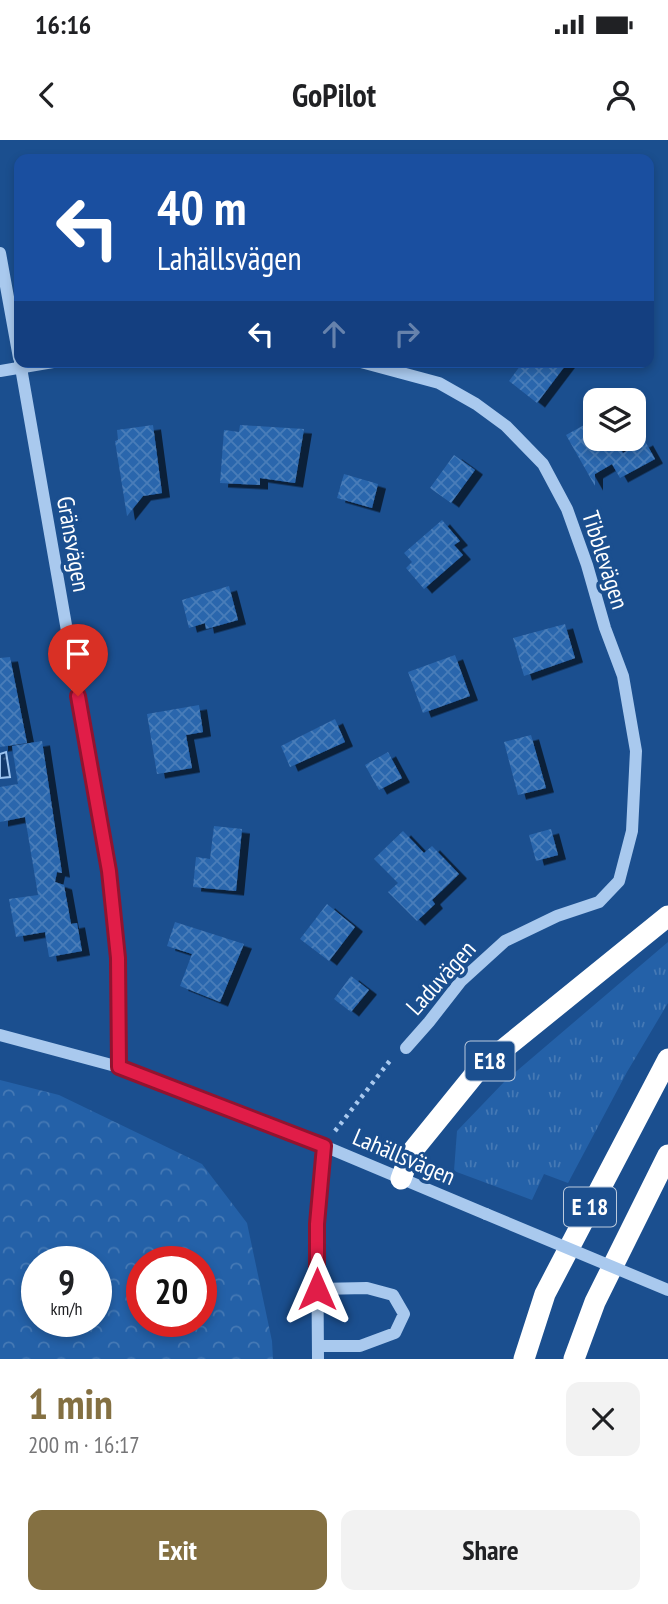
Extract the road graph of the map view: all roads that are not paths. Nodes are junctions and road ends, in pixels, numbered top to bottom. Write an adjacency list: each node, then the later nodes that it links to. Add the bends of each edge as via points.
1 (0, 253): 2 (street, Gränsvägen)
2 (14, 330)
3 (21, 368): 10 (street, Gränsvägen, via 109,871 118,958)
4 (383, 368): 5 (street, Tibblevägen, via 439,383 506,426 543,464 567,509 623,676 636,751 632,831)
5 (619, 881): 8 (street, Laduvägen, via 599,902 505,941 461,981)
6 (668, 916): 13 (highway, E18, via 479,1069 410,1154)
7 (0, 1035): 10 (street, Lahällsvägen)
8 (406, 1048)
9 (668, 1059): 17 (highway, E 18, via 545,1294)
10 (119, 1067): 11 (street, Lahällsvägen)
11 (324, 1146): 13 (street, Lahällsvägen); 14 (street)
12 (668, 1155): 18 (highway, E 18, via 595,1302)
13 (401, 1179): 15 (street, Lahällsvägen, bridge)
14 (317, 1289): 16 (street); 16 (street, via 368,1287 393,1294 404,1314 395,1334 360,1346)
15 (668, 1290)
16 (318, 1352)
17 (524, 1359)
18 (574, 1359)

